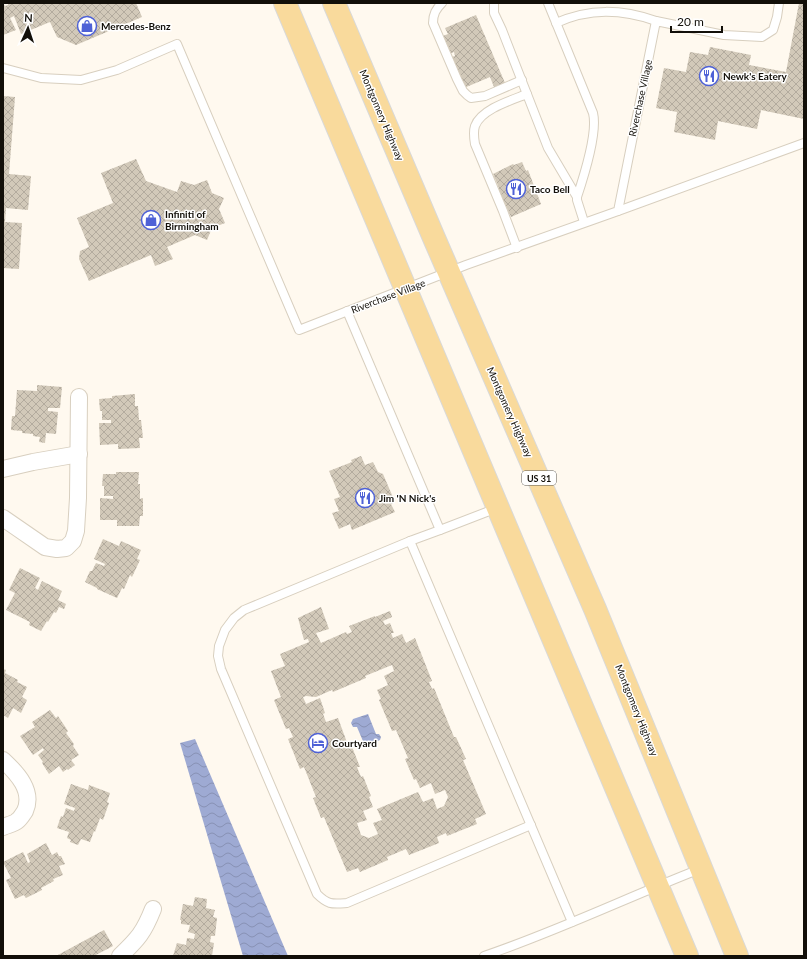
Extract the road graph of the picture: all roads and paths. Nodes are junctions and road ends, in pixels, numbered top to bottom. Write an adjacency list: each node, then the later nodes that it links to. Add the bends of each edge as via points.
1 (284, 3): 18 (main road)
2 (334, 3): 17 (main road, Montgomery Highway / US 31)
3 (442, 3): 10 (lane, via 433,16 434,23 457,79 467,95 471,98 485,96)
4 (494, 3): 10 (lane, via 494,13)
5 (548, 3): 8 (lane)
6 (779, 3): 7 (lane, via 773,30 762,38 724,35)
7 (656, 20): 8 (lane, via 602,11 574,15); 14 (lane, Riverchase Village)
8 (556, 23): 13 (lane, via 595,121 586,172)
9 (3, 68): 19 (lane, Riverchase Village, via 41,78 81,80 117,70 177,44 299,330)
10 (522, 80): 11 (lane)
11 (527, 94): 13 (lane, via 548,148); 16 (lane, via 484,114 475,125 473,136)
12 (804, 143): 14 (lane)
13 (577, 197): 15 (lane)
14 (618, 211): 15 (lane, Riverchase Village)
15 (584, 222): 16 (lane, Riverchase Village)
16 (517, 248): 17 (lane, Riverchase Village)
17 (449, 273): 18 (lane, Riverchase Village); 30 (main road, Montgomery Highway / US 31, via 596,609)
18 (406, 289): 19 (lane, Riverchase Village); 23 (main road)
19 (348, 311): 25 (lane)
20 (79, 397): 21 (street)
21 (79, 454): 22 (street); 24 (street, via 76,530 73,541 66,548 45,547)
22 (3, 469)
23 (497, 508): 25 (lane); 31 (main road)
24 (3, 518)
25 (440, 530): 26 (lane)
26 (410, 541): 28 (lane); 28 (lane, via 244,610 225,630 219,646 221,669 317,894 325,902 347,903)
27 (3, 760): 29 (street, via 14,770 26,790 28,804 18,821)
28 (530, 825): 33 (lane)
29 (3, 827)
30 (701, 869): 31 (lane); 37 (main road, Montgomery Highway / US 31)
31 (657, 886): 33 (lane); 36 (main road)
32 (153, 909): 34 (street, via 136,942)
33 (572, 922): 35 (lane, via 526,942)
34 (120, 956)
35 (484, 956)
36 (687, 956)
37 (736, 956)

